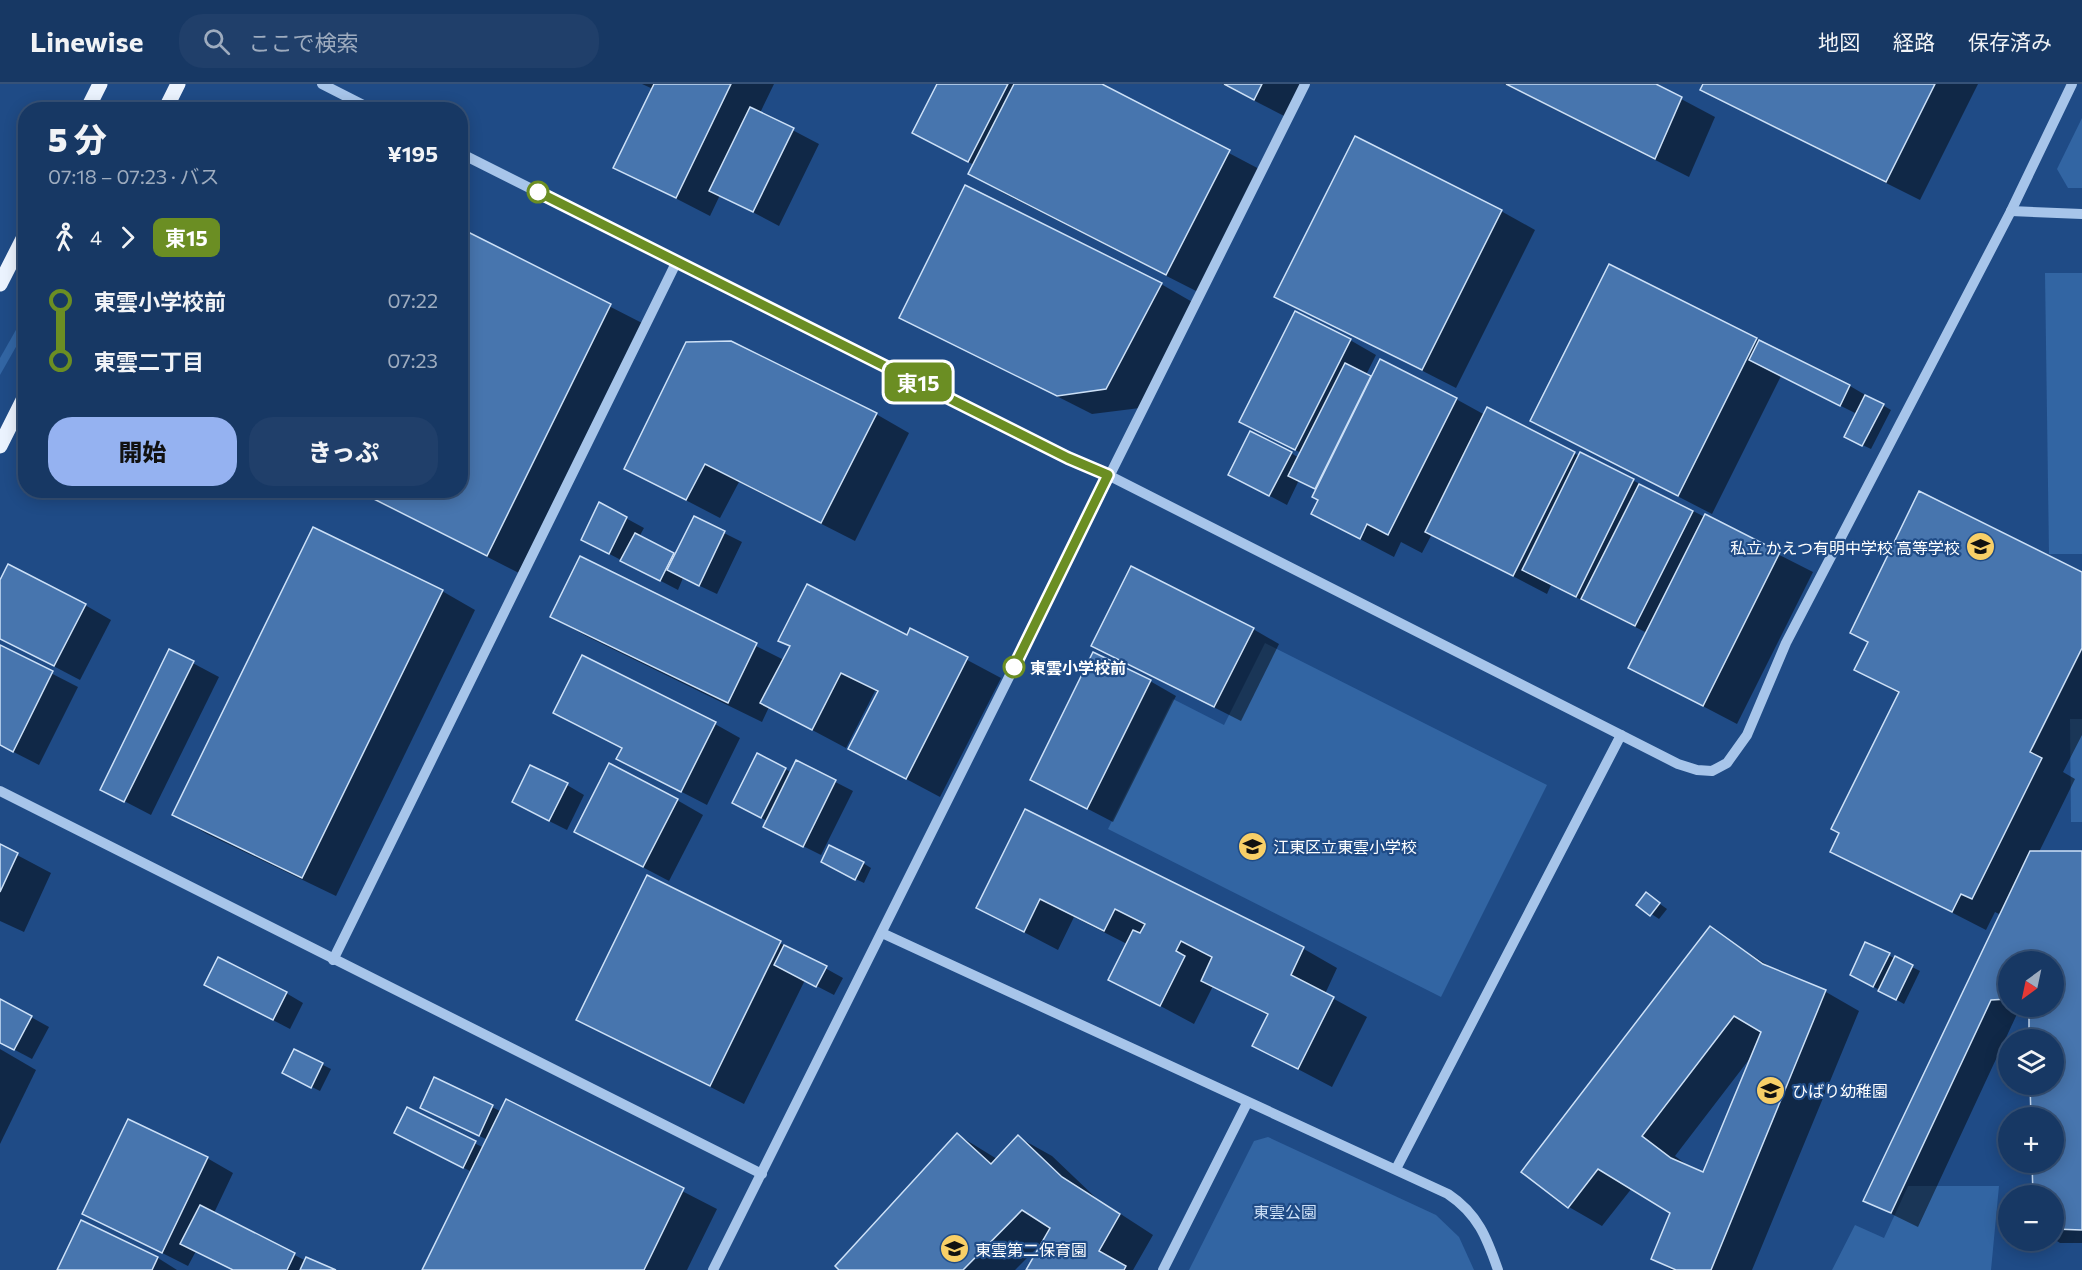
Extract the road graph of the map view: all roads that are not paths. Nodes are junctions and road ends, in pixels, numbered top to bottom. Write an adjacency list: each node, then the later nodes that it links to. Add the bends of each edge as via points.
1 (100, 84): 6 (main road)
2 (177, 84): 7 (main road)
3 (322, 84): 8 (street)
4 (1305, 84): 17 (street)
5 (2072, 84): 10 (street)
6 (91, 102)
7 (169, 102)
8 (357, 102)
9 (468, 157): 13 (street)
10 (2011, 211): 11 (street); 18 (street, via 1786,643 1747,735 1727,763 1712,771 1697,770)
11 (2082, 214)
12 (18, 249): 14 (main road)
13 (677, 261): 17 (street); 21 (street)
14 (0, 284)
15 (18, 410): 16 (main road)
16 (0, 446)
17 (1108, 475): 18 (street); 20 (street)
18 (1621, 735): 23 (street)
19 (0, 790): 21 (street)
20 (882, 933): 22 (street); 24 (street)
21 (333, 960): 24 (street)
22 (1247, 1103): 23 (street); 26 (street)
23 (1396, 1169): 27 (street, via 1448,1194 1474,1215)
24 (762, 1173): 25 (street)
25 (713, 1270)
26 (1163, 1270)
27 (1498, 1270)

